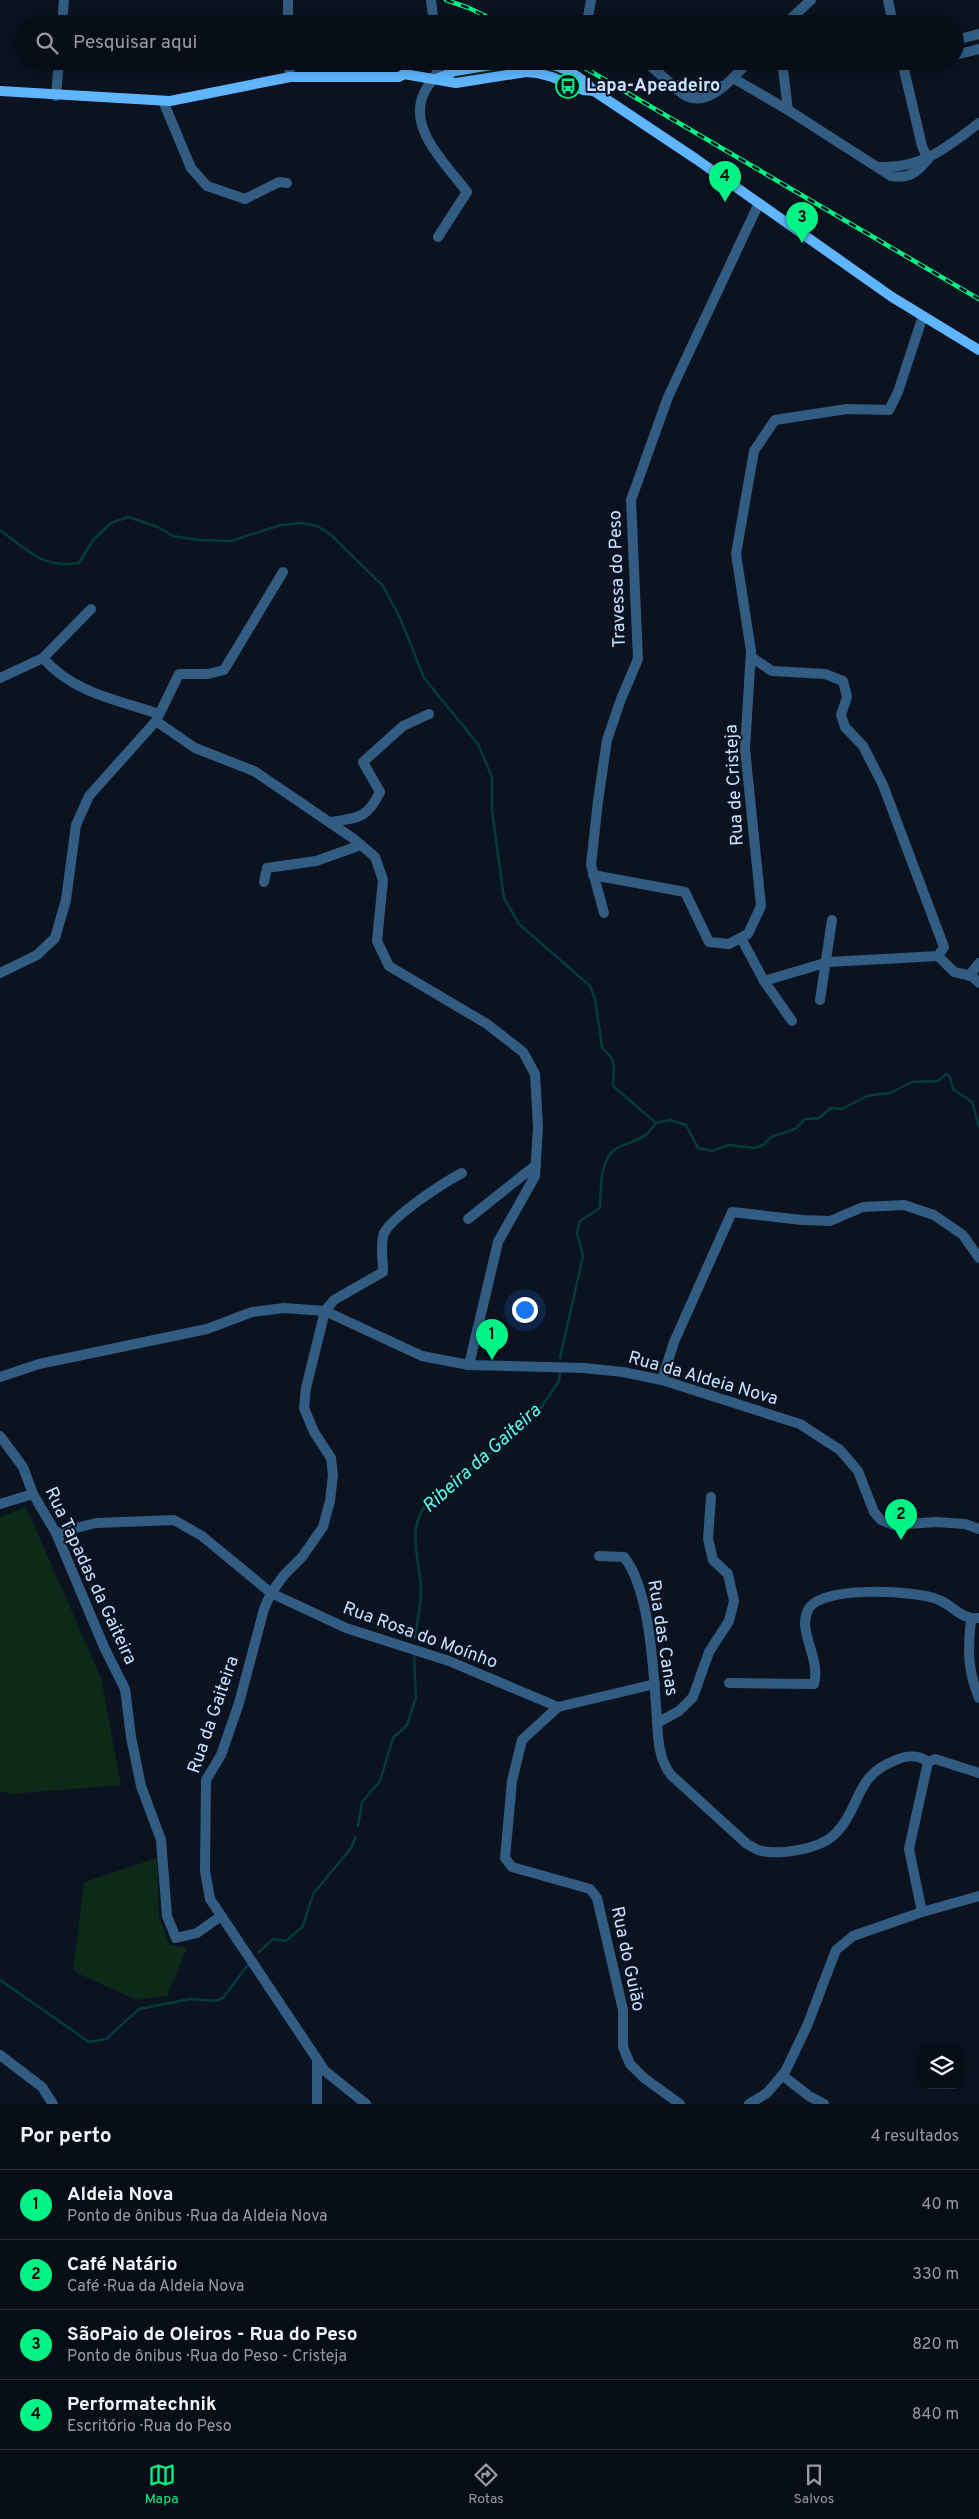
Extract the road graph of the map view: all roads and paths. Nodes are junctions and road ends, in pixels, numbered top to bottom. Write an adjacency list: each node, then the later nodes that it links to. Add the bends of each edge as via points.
1 (64, 0): 7 (street)
2 (288, 0): 8 (street)
3 (431, 0): 9 (street)
4 (591, 0): 10 (street)
5 (811, 0): 11 (street)
6 (888, 0): 12 (street)
7 (63, 15)
8 (288, 15)
9 (433, 15)
10 (590, 15)
11 (795, 15)
12 (891, 15)
13 (979, 34): 14 (street)
14 (964, 38)
15 (979, 49): 16 (street)
16 (964, 53)
17 (57, 70): 33 (street)
18 (290, 70): 28 (street)
19 (436, 70): 30 (street)
20 (461, 70): 30 (main road)
21 (521, 70): 27 (street)
22 (565, 70): 32 (main road)
23 (656, 70): 29 (street, via 673,83 696,89 723,86)
24 (741, 70): 29 (street)
25 (783, 70): 35 (street)
26 (903, 70): 37 (street)
27 (521, 73): 30 (main road, via 456,83); 32 (main road, via 545,75)
28 (290, 77): 30 (main road, via 399,76 404,81 417,82); 34 (main road)
29 (733, 78): 35 (street)
30 (435, 79): 40 (street, via 424,92 420,119 427,137 467,192)
31 (0, 91): 33 (main road)
32 (594, 91): 39 (main road)
33 (56, 96): 34 (main road)
34 (163, 101): 38 (street, via 191,168 207,186 246,199 279,182)
35 (788, 110): 37 (street, via 880,167 897,168)
36 (979, 122): 37 (street)
37 (928, 159)
38 (287, 183)
39 (759, 203): 41 (main road, via 892,298); 52 (street, Travessa do Peso, via 668,397 631,500 638,658 607,740 590,865)
40 (438, 237)
41 (924, 316): 42 (main road); 45 (street, Rua de Cristeja, via 889,410 847,409 774,420 754,451 736,554)
42 (979, 350)
43 (283, 572): 49 (street, via 224,670 208,674 179,674)
44 (91, 609): 46 (street)
45 (751, 657): 56 (street, Rua de Cristeja, via 745,749 761,906 748,934); 57 (street, via 772,671 825,674 843,681 847,698 841,715 846,727 863,746 883,785 944,947)
46 (43, 658): 47 (street); 49 (street, via 63,678 80,688)
47 (0, 678)
48 (429, 714): 50 (street, via 403,726 363,762 380,792 372,807 361,817)
49 (158, 718): 50 (street, via 195,748 254,771); 60 (street, via 89,796 76,825 66,900 55,938 37,955)
50 (330, 822): 51 (street)
51 (361, 845): 53 (street, via 316,861 267,868); 66 (street, via 375,857 383,880 377,940 389,966 487,1024 523,1052 535,1074)
52 (593, 874): 54 (street, Travessa do Peso); 56 (street, via 685,892 709,942 729,944)
53 (264, 882)
54 (604, 913)
55 (832, 920): 58 (street)
56 (741, 938): 62 (street)
57 (938, 956): 58 (street); 61 (street, via 954,972)
58 (824, 963): 62 (street); 64 (street)
59 (979, 963): 61 (street)
60 (0, 973)
61 (969, 976): 63 (street)
62 (764, 981): 65 (street)
63 (979, 983)
64 (820, 1000)
65 (792, 1020)
66 (536, 1165): 68 (street); 71 (street, via 536,1176 498,1242)
67 (462, 1174): 70 (street, via 422,1199 389,1227 383,1235 383,1272 334,1300)
68 (468, 1219)
69 (979, 1258): 73 (street, via 963,1235 934,1215 904,1205 863,1207 830,1221 732,1212 674,1342)
70 (325, 1311): 71 (street, Rua da Aldeia Nova, via 422,1356); 72 (street, Rua da Aldeia Nova, via 284,1308 252,1312 207,1329 39,1364); 81 (street, Rua da Gaiteira, via 304,1408 314,1432 331,1458 330,1500 323,1527)
71 (469, 1365): 73 (street, Rua da Aldeia Nova, via 584,1368)
72 (0, 1377)
73 (662, 1380): 78 (street, Rua da Aldeia Nova, via 800,1424 840,1450 858,1471 874,1512 882,1520 893,1525 936,1522 965,1524)
74 (0, 1436): 75 (street, Rua Tapadas da Gaiteira, via 23,1468)
75 (33, 1494): 77 (street); 79 (street, Rua Tapadas da Gaiteira)
76 (711, 1497): 87 (street, Rua das Canas, via 708,1539 713,1560 728,1574 734,1601 729,1621 710,1652 693,1697 679,1711)
77 (0, 1504)
78 (979, 1529)
79 (56, 1533): 81 (street, Rua Rosa do Moínho, via 96,1523 174,1520 202,1536); 92 (street, Rua Tapadas da Gaiteira, via 125,1689 141,1786 161,1840 167,1916 176,1938 197,1934)
80 (599, 1556): 84 (street, Rua das Canas, via 624,1557 632,1567 641,1588)
81 (271, 1592): 86 (street, Rua Rosa do Moínho, via 346,1628 449,1661); 92 (street, Rua da Gaiteira, via 227,1738 206,1780 205,1870 210,1899)
82 (975, 1619): 83 (street, via 961,1615 939,1600 902,1593 865,1592 816,1600 808,1608 805,1618 814,1656 814,1684); 85 (street, via 968,1659)
83 (729, 1683)
84 (655, 1684): 86 (street); 87 (street, Rua das Canas)
85 (979, 1698)
86 (558, 1706): 99 (street, Rua do Guião, via 522,1740 512,1781 505,1858 512,1867 590,1889 597,1898 623,2010 623,2047 630,2064)
87 (657, 1724): 88 (street, Rua das Canas, via 662,1764 747,1844 760,1851 800,1850 821,1844 837,1832 862,1786 879,1766 902,1757 921,1757)
88 (928, 1762): 89 (street, Rua das Canas, via 945,1760); 91 (street, via 909,1849)
89 (979, 1772)
90 (979, 1896): 91 (street)
91 (922, 1912): 95 (street, via 853,1936 836,1950 807,2026)
92 (221, 1916): 94 (street, Rua da Gaiteira)
93 (0, 2055): 96 (street, via 42,2087)
94 (317, 2058): 97 (street); 98 (street, Rua da Gaiteira, via 324,2071)
95 (782, 2075): 100 (street, via 767,2093); 101 (street, via 808,2096)
96 (53, 2104)
97 (317, 2104)
98 (366, 2104)
99 (680, 2104)
100 (749, 2104)
101 (824, 2104)

